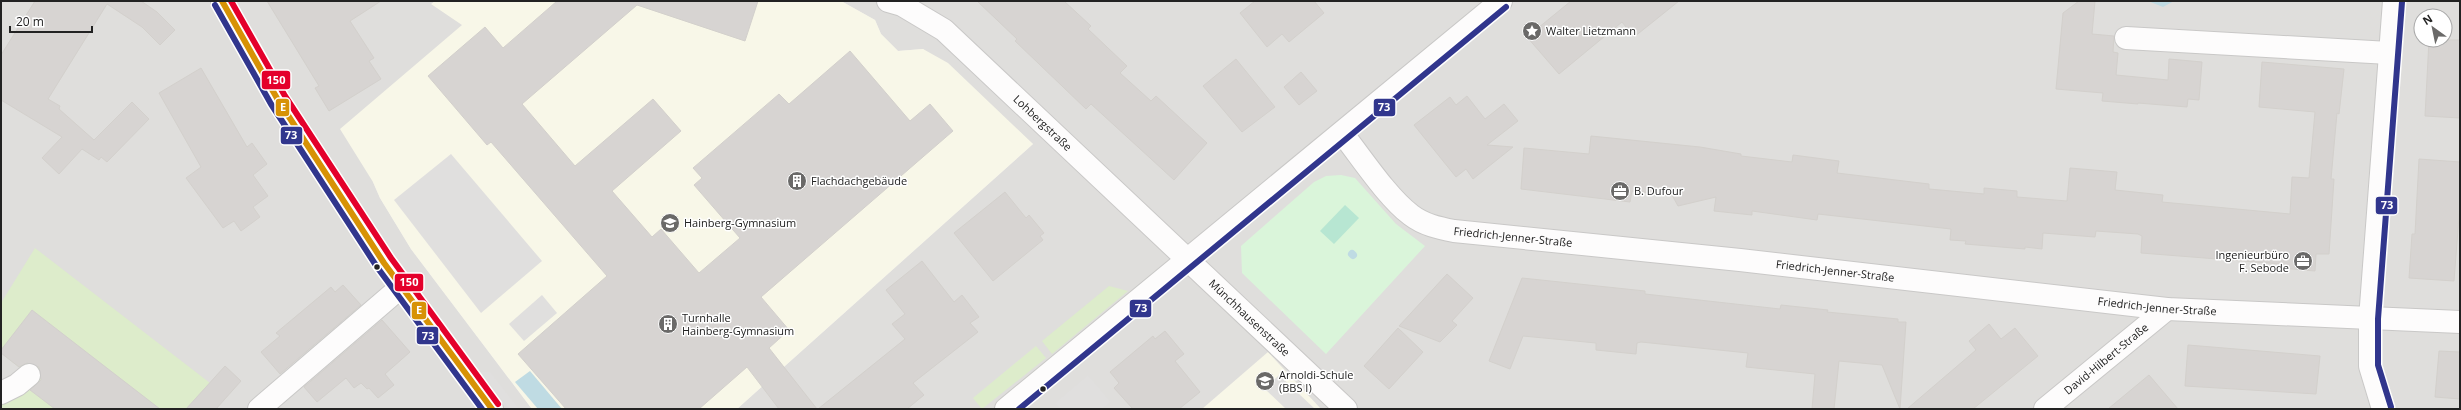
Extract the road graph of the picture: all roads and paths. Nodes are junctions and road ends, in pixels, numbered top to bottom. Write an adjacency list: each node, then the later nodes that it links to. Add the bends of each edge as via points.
1 (222, 1): 9 (street, via 278,100)
2 (888, 1): 8 (street, Lohbergstraße, via 902,5 944,30)
3 (1501, 1): 7 (street)
4 (2394, 1): 6 (street)
5 (2126, 38): 6 (street)
6 (2389, 53): 11 (street)
7 (1342, 133): 8 (street); 10 (street, Friedrich-Jenner-Straße, via 1399,204 1411,215 1434,227)
8 (1187, 260): 17 (street); 18 (street, Münchhausenstraße)
9 (401, 287): 15 (street); 16 (street)
10 (2167, 309): 11 (street, Friedrich-Jenner-Straße); 19 (street, David-Hilbert-Straße)
11 (2370, 319): 12 (street, Friedrich-Jenner-Straße); 20 (street, via 2370,366)
12 (2460, 322)
13 (29, 375): 14 (street)
14 (1, 393)
15 (259, 409)
16 (492, 409)
17 (1006, 409)
18 (1346, 409)
19 (2045, 409)
20 (2383, 409)

